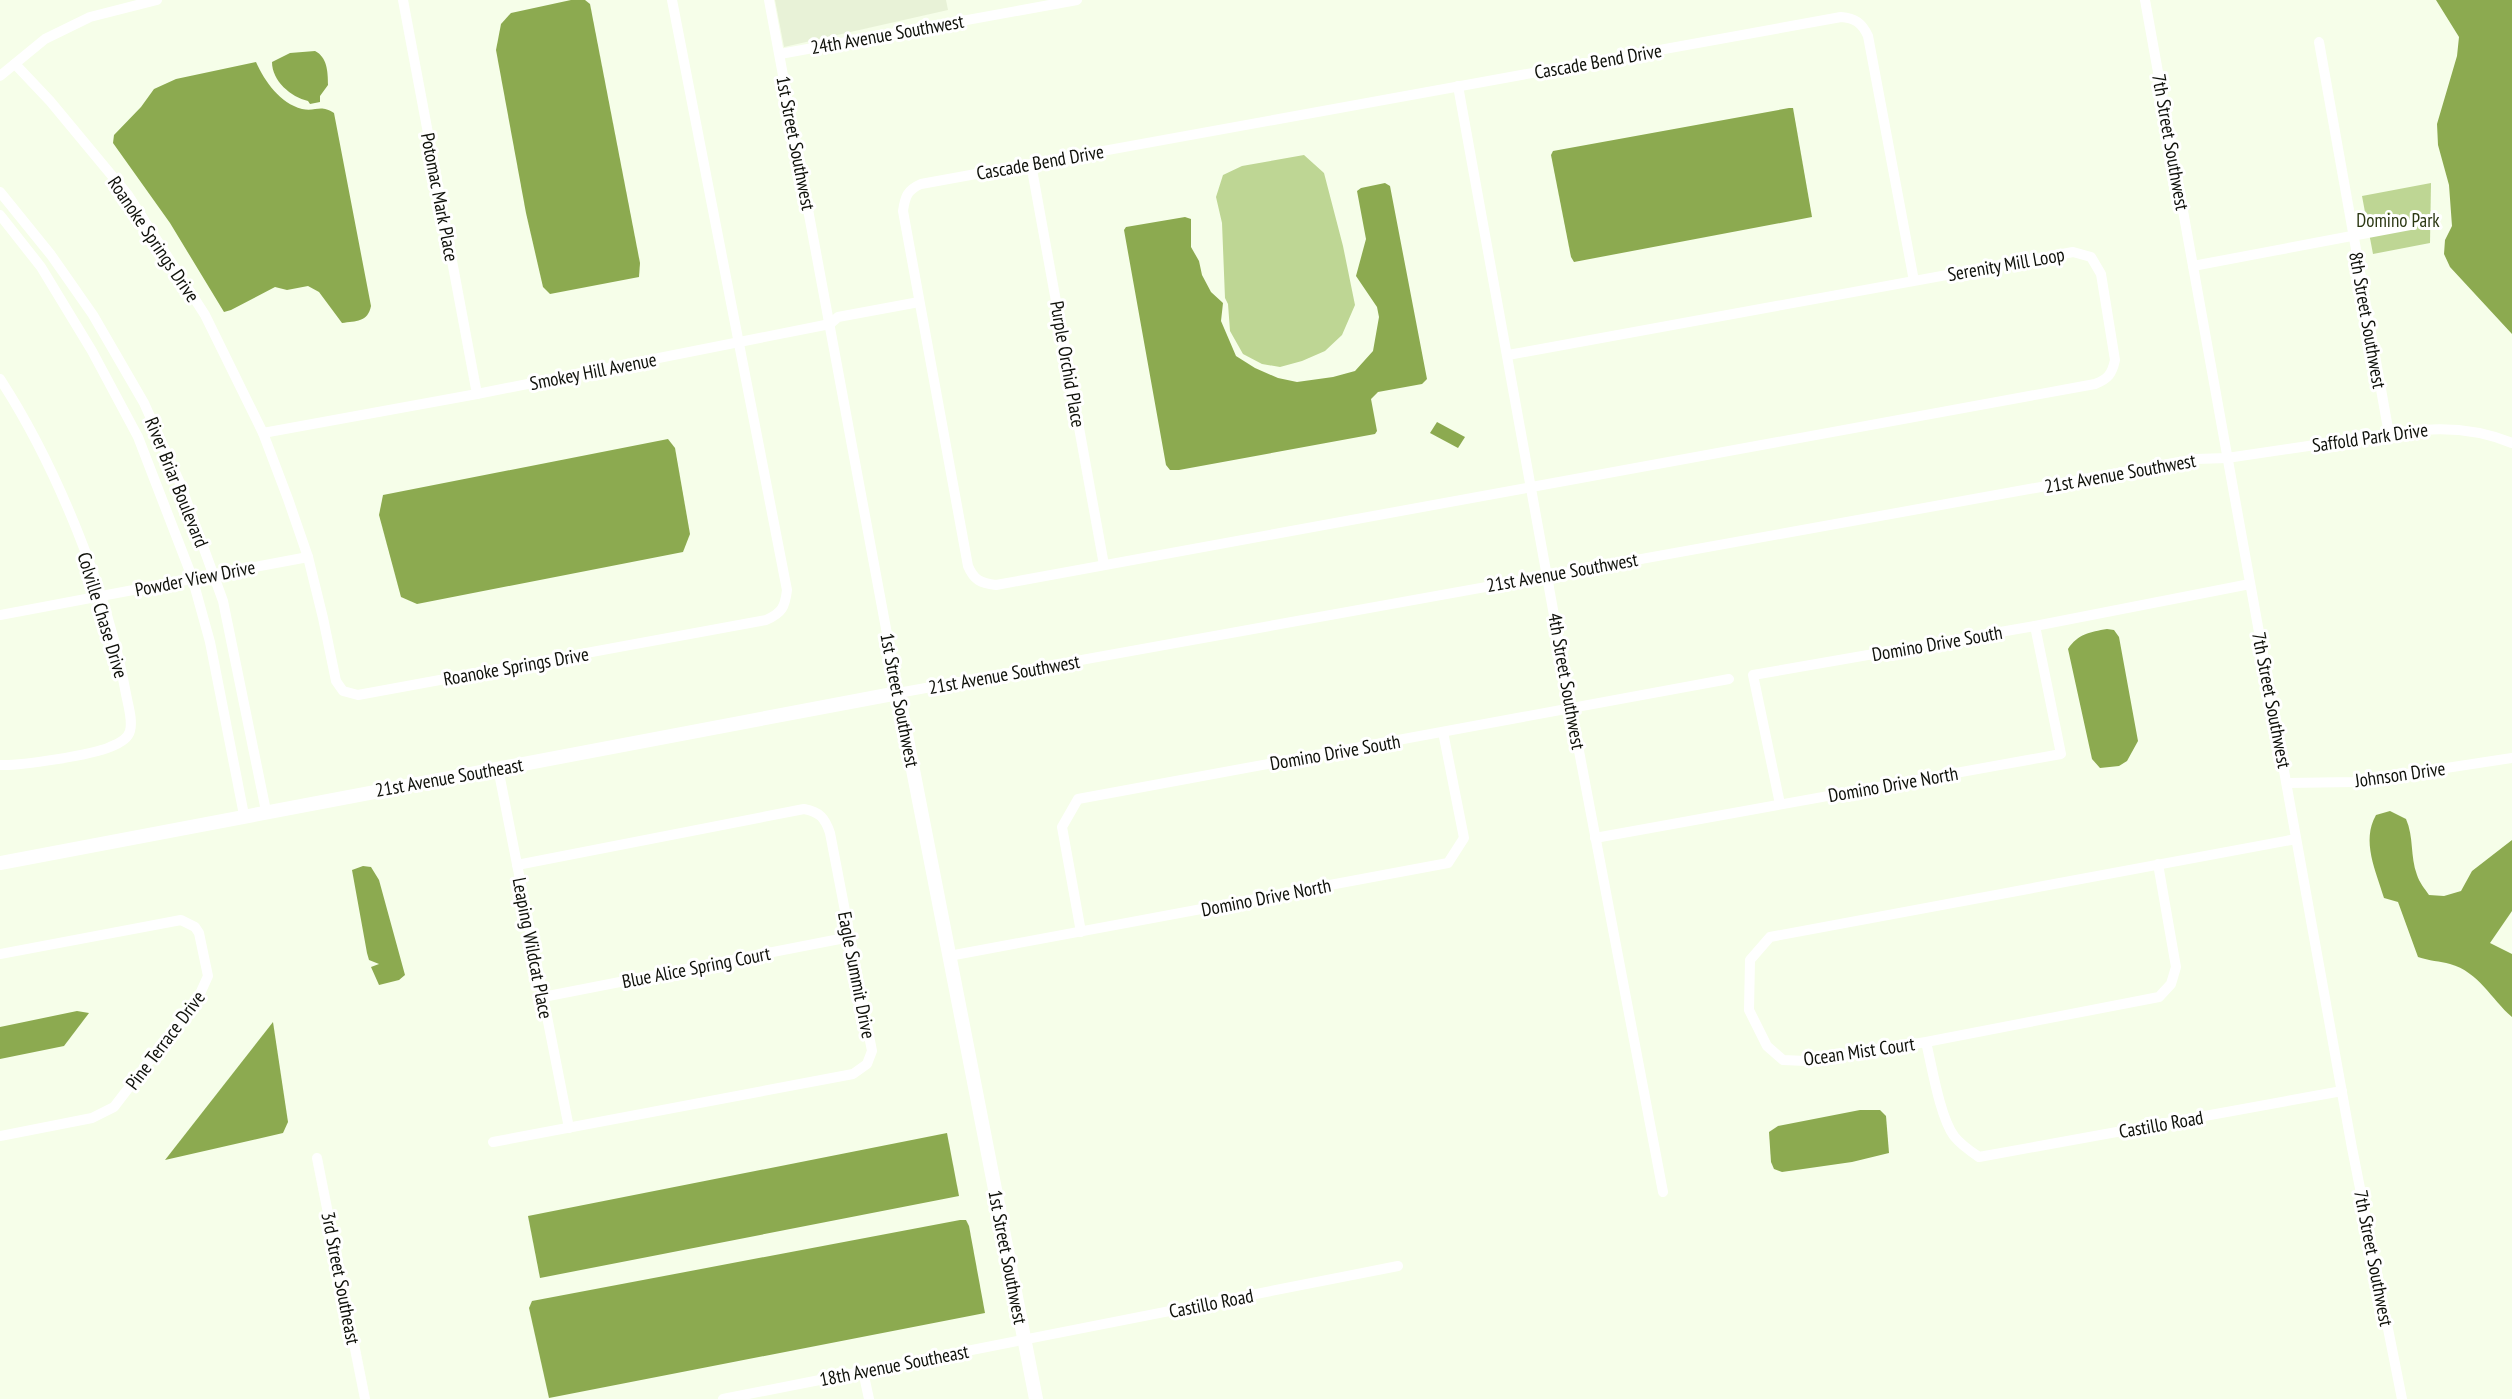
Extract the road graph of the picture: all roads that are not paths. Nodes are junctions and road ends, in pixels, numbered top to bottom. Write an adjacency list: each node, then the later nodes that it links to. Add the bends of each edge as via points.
1 (157, 0): 10 (street, via 90,17 45,39)
2 (403, 0): 25 (street, Potomac Mark Place)
3 (672, 0): 22 (street, Roanoke Springs Drive)
4 (769, 0): 9 (street, 1st Street Southwest)
5 (1077, 0): 7 (street, 24th Avenue Southwest)
6 (2145, 0): 18 (street, 7th Street Southwest)
7 (1030, 4): 9 (street, 24th Avenue Southwest)
8 (2319, 42): 17 (street, 8th Street Southwest)
9 (780, 54): 21 (street, 1st Street Southwest)
10 (15, 64): 11 (street); 26 (street, Roanoke Springs Drive, via 128,195 205,315)
11 (0, 76)
12 (1458, 86): 13 (street, Cascade Bend Drive); 19 (street, Cascade Bend Drive, via 1841,17 1858,21 1868,36); 23 (street, 4th Street Southwest)
13 (1031, 164): 20 (street, Cascade Bend Drive, via 912,188 903,211); 32 (street, Purple Orchid Place)
14 (0, 192): 33 (street, River Briar Boulevard, via 51,255 127,370 180,483)
15 (0, 215): 35 (street, River Briar Boulevard, via 41,267 138,437)
16 (2410, 225): 17 (street)
17 (2353, 236): 18 (street); 27 (street, 8th Street Southwest)
18 (2193, 266): 29 (street, 7th Street Southwest)
19 (1914, 281): 23 (street, Serenity Mill Loop); 30 (street, Serenity Mill Loop, via 2073,252 2091,257 2101,274 2115,360 2113,373 2095,384)
20 (919, 302): 21 (street, Smokey Hill Avenue, via 838,317); 32 (street, Cascade Bend Drive, via 972,577 996,585)
21 (830, 324): 22 (street, Smokey Hill Avenue); 41 (street, 1st Street Southwest)
22 (738, 342): 25 (street, Smokey Hill Avenue); 31 (street, Roanoke Springs Drive, via 787,590 779,615 358,695 343,691 336,681)
23 (1508, 355): 30 (street, 4th Street Southwest)
24 (0, 379): 37 (street, Colville Chase Drive, via 41,452)
25 (477, 394): 26 (street, Smokey Hill Avenue)
26 (263, 433): 31 (street, Roanoke Springs Drive)
27 (2389, 434): 28 (street, Saffold Park Drive, via 2415,429 2476,430); 29 (street, Saffold Park Drive)
28 (2512, 443)
29 (2227, 458): 34 (street, 21st Avenue Southwest, via 2196,459); 36 (street, 7th Street Southwest)
30 (1532, 487): 32 (street, Cascade Bend Drive); 34 (street, 4th Street Southwest)
31 (307, 557): 33 (street, Powder View Drive)
32 (1104, 565)
33 (214, 574): 35 (street, Powder View Drive); 49 (street, River Briar Boulevard, via 232,636)
34 (1548, 574): 41 (street, 21st Avenue Southwest); 42 (street, 4th Street Southwest)
35 (192, 577): 37 (street, Powder View Drive); 50 (street, River Briar Boulevard, via 210,642)
36 (2250, 584): 39 (street, Domino Drive South); 47 (street, 7th Street Southwest)
37 (101, 596): 38 (street, Powder View Drive); 45 (street, Colville Chase Drive, via 122,671 130,732 107,749)
38 (0, 615)
39 (2035, 626): 48 (street, Domino Drive North, via 2061,754); 48 (street, Domino Drive South, via 1753,675)
40 (1729, 679): 42 (street, Domino Drive South)
41 (898, 693): 46 (street, 21st Avenue Southeast); 59 (street, 1st Street Southwest)
42 (1571, 709): 43 (street, Domino Drive South); 51 (street, 4th Street Southwest)
43 (1443, 732): 56 (street, Domino Drive South, via 1078,799 1062,827); 56 (street, Domino Drive North, via 1464,838 1448,863)
44 (2512, 758): 47 (street, Johnson Drive, via 2354,782)
45 (0, 765)
46 (498, 768): 49 (street, 21st Avenue Southeast); 55 (street, Leaping Wildcat Place)
47 (2287, 783): 52 (street, 7th Street Southwest)
48 (1780, 804): 51 (street, Domino Drive North)
49 (266, 811): 50 (street, 21st Avenue Southeast)
50 (244, 815): 53 (street, 21st Avenue Southeast)
51 (1595, 838): 67 (street, 4th Street Southwest)
52 (2296, 839): 54 (street, Ocean Mist Court); 62 (street, 7th Street Southwest)
53 (0, 863)
54 (2158, 864): 61 (street, Ocean Mist Court, via 2176,967 2171,985 2159,996); 61 (street, Ocean Mist Court, via 1770,937 1751,960 1749,1010 1767,1046 1783,1060 1806,1061)
55 (517, 865): 57 (street, Eagle Summit Drive, via 804,809 817,811 830,833); 60 (street, Leaping Wildcat Place)
56 (1081, 932): 59 (street, Domino Drive North)
57 (850, 937): 60 (street, Blue Alice Spring Court); 63 (street, Eagle Summit Drive, via 872,1051 867,1064 853,1074)
58 (0, 954): 64 (street, Pine Terrace Drive, via 181,920 199,933 208,976 199,996 114,1107 92,1118)
59 (949, 956): 69 (street, 1st Street Southwest)
60 (543, 997): 63 (street, Leaping Wildcat Place)
61 (1926, 1042): 62 (street, Castillo Road, via 1952,1135 1979,1157)
62 (2342, 1091): 75 (street, 7th Street Southwest)
63 (569, 1128): 65 (street, Eagle Summit Drive)
64 (0, 1136)
65 (493, 1142)
66 (317, 1158): 71 (street, 3rd Street Southeast)
67 (1663, 1192)
68 (1398, 1266): 69 (street, Castillo Road)
69 (1024, 1340): 70 (street, 18th Avenue Southeast); 74 (street, 1st Street Southwest)
70 (863, 1371): 72 (street, 18th Avenue Southeast); 73 (street)
71 (365, 1399)
72 (723, 1399)
73 (869, 1399)
74 (1036, 1399)
75 (2402, 1399)

